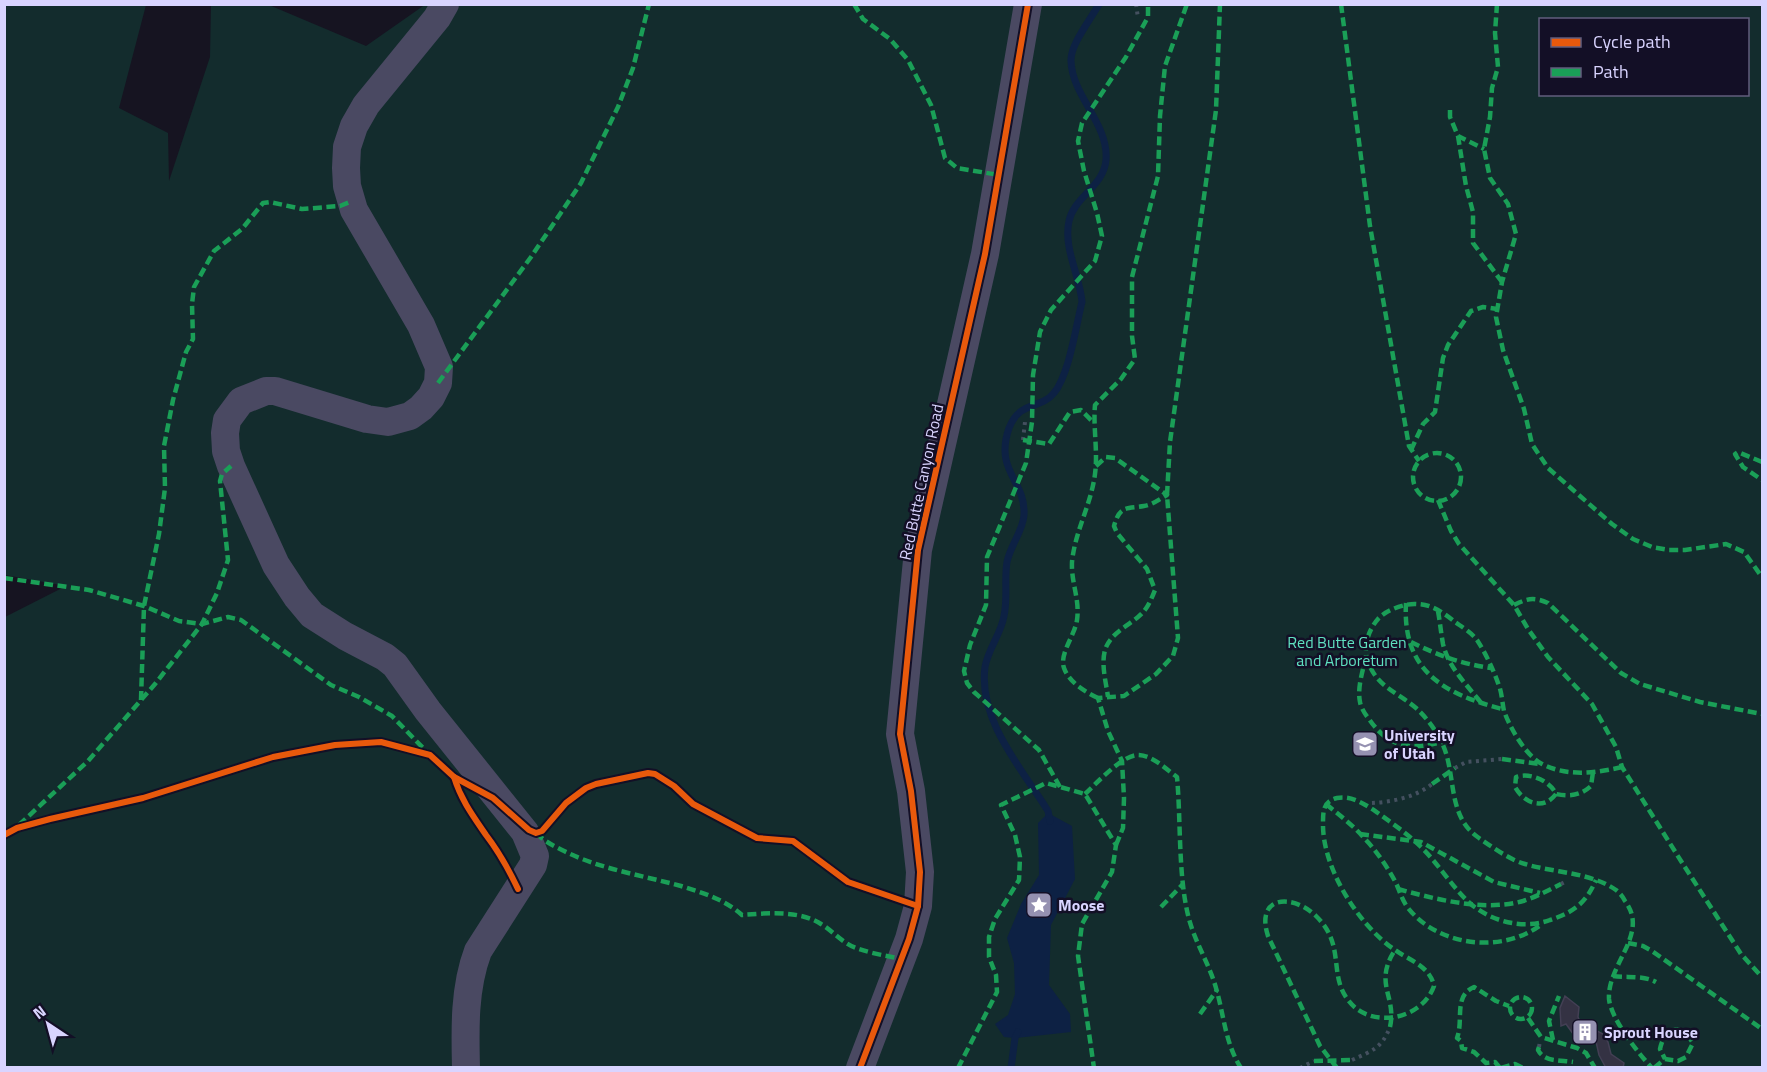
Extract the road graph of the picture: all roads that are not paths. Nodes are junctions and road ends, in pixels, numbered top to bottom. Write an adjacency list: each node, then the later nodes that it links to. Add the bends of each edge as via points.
1 (445, 4): 3 (street, via 366,105 347,147 346,168 348,194 357,219 433,349 439,367 435,390 416,412 387,422 266,391 241,401 227,420 225,433 226,451 245,499 276,565 297,597 312,615 395,665 532,845 533,865 478,951 472,967)
2 (1028, 4): 4 (street, Red Butte Canyon Road, via 985,254 918,550 900,734 920,872 918,906)
3 (466, 1068)
4 (860, 1068)

